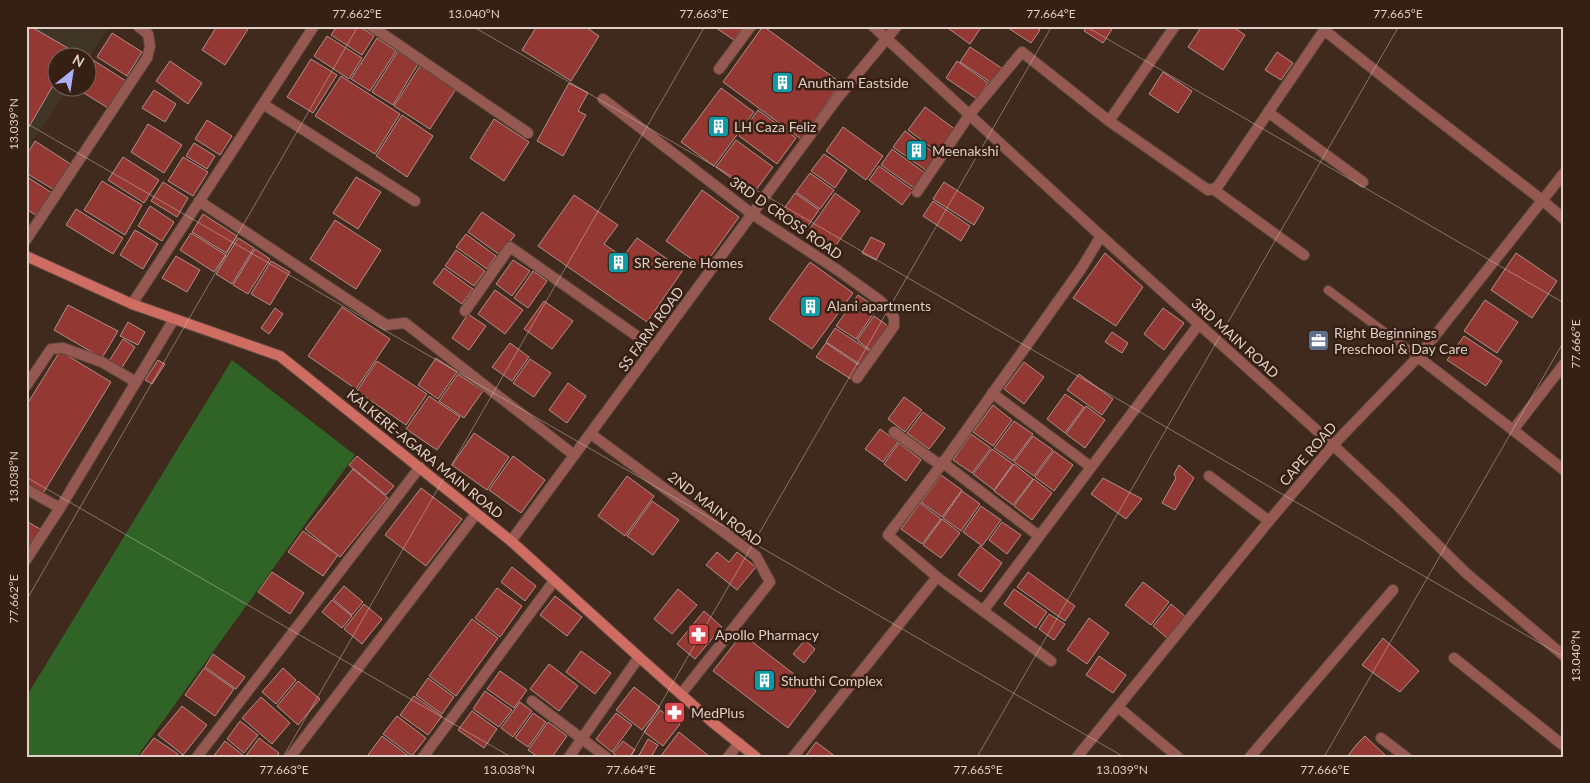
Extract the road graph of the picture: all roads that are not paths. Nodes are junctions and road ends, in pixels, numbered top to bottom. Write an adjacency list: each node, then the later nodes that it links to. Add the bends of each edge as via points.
1 (138, 26): 27 (street, via 148,34 147,58)
2 (314, 26): 12 (street)
3 (371, 26): 16 (street)
4 (751, 26): 10 (street)
5 (873, 26): 9 (street, 3RD MAIN ROAD)
6 (897, 26): 9 (street, SS FARM ROAD)
7 (1175, 26): 15 (street)
8 (1326, 28): 13 (street); 21 (street, via 1423,109)
9 (887, 39): 14 (street, 3RD MAIN ROAD); 24 (street, SS FARM ROAD, via 836,100)
10 (719, 69)
11 (602, 99): 24 (street, 3RD D CROSS ROAD)
12 (263, 104): 22 (street); 23 (street)
13 (1268, 112): 18 (street); 19 (street)
14 (970, 114): 15 (street, via 1022,52); 20 (street); 26 (street, 3RD MAIN ROAD)
15 (1109, 120): 19 (street, via 1208,190)
16 (528, 133)
17 (1564, 173): 21 (street, CAPE ROAD)
18 (1363, 182)
19 (1213, 189): 28 (street)
20 (917, 192)
21 (1542, 200): 25 (street); 36 (street, CAPE ROAD)
22 (199, 201): 31 (street); 46 (street, via 386,325 405,323)
23 (415, 201)
24 (752, 214): 35 (street, SS FARM ROAD); 38 (street, 3RD D CROSS ROAD, via 890,310 894,326)
25 (1564, 219)
26 (1101, 236): 34 (street, 3RD MAIN ROAD); 41 (street)
27 (26, 240)
28 (1304, 255)
29 (27, 258): 31 (street, KALKERE-AGARA MAIN ROAD)
30 (1328, 290): 36 (lane)
31 (132, 304): 33 (street, KALKERE-AGARA MAIN ROAD)
32 (465, 311): 35 (street, via 510,247)
33 (174, 319): 39 (street); 49 (street, KALKERE-AGARA MAIN ROAD, via 280,356)
34 (1199, 324): 45 (street, 3RD MAIN ROAD); 48 (street)
35 (654, 348): 44 (street, SS FARM ROAD)
36 (1418, 357): 42 (street); 45 (street, CAPE ROAD)
37 (1564, 364): 42 (street)
38 (858, 378)
39 (136, 382): 40 (street, via 102,362 63,348 51,349); 53 (street)
40 (26, 386)
41 (992, 393): 47 (street); 48 (street)
42 (1513, 430): 50 (street)
43 (894, 432): 47 (street)
44 (591, 434): 46 (street, SS FARM ROAD); 67 (street, 2ND MAIN ROAD, via 756,556 770,582)
45 (1333, 445): 55 (street, CAPE ROAD); 63 (street, 3RD MAIN ROAD, via 1466,573)
46 (574, 455): 57 (street, SS FARM ROAD)
47 (941, 464): 56 (street); 59 (street, via 888,535)
48 (1091, 467): 56 (street)
49 (420, 468): 54 (street, KALKERE-AGARA MAIN ROAD); 74 (street)
50 (1564, 470)
51 (1209, 476): 55 (street)
52 (26, 489): 53 (street)
53 (60, 508): 58 (street)
54 (476, 514): 57 (street, KALKERE-AGARA MAIN ROAD); 75 (street)
55 (1269, 521): 69 (street, CAPE ROAD)
56 (1039, 536): 62 (street)
57 (511, 541): 60 (street, KALKERE-AGARA MAIN ROAD)
58 (26, 560)
59 (937, 577): 62 (street); 81 (street)
60 (554, 581): 64 (street, KALKERE-AGARA MAIN ROAD); 76 (street)
61 (1393, 590): 84 (street)
62 (983, 611): 66 (street)
63 (1564, 656)
64 (639, 657): 67 (street, KALKERE-AGARA MAIN ROAD); 70 (street)
65 (1454, 658): 73 (street)
66 (1051, 661)
67 (681, 694): 72 (street, KALKERE-AGARA MAIN ROAD)
68 (532, 701): 70 (street)
69 (1118, 707): 82 (street, CAPE ROAD); 83 (street)
70 (582, 738): 77 (street); 78 (street)
71 (1381, 738): 85 (street)
72 (739, 743): 79 (street); 80 (street, KALKERE-AGARA MAIN ROAD)
73 (1564, 746)
74 (197, 757)
75 (290, 757)
76 (423, 757)
77 (569, 757)
78 (606, 757)
79 (728, 757)
80 (756, 757)
81 (793, 757)
82 (1077, 757)
83 (1178, 757)
84 (1250, 757)
85 (1406, 757)

